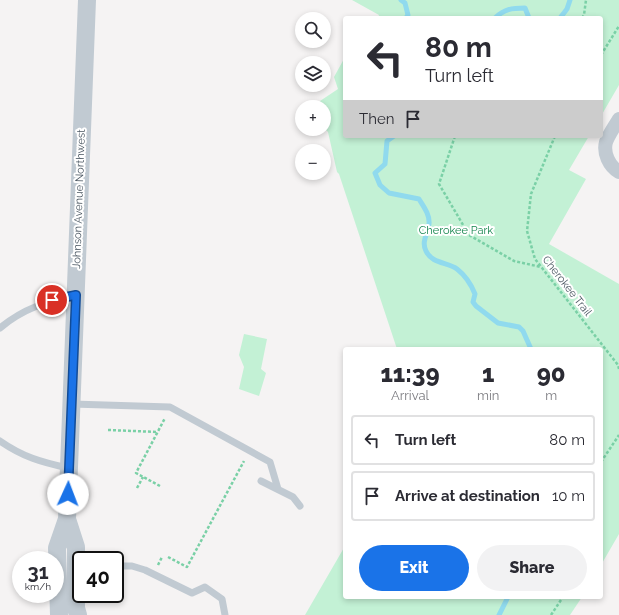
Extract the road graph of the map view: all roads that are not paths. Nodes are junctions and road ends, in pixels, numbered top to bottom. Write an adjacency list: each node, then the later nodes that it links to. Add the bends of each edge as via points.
1 (87, 0): 4 (street, Johnson Avenue Northwest)
2 (619, 119): 3 (street, via 606,142 607,159)
3 (619, 172)
4 (76, 295): 5 (lane, via 52,300 29,309); 6 (street, Johnson Avenue Northwest)
5 (0, 328)
6 (72, 404): 8 (street, Johnson Avenue Northwest); 10 (lane, via 170,407 270,462)
7 (0, 442): 8 (lane, via 41,462)
8 (69, 468): 12 (street, Johnson Avenue Northwest)
9 (261, 481): 10 (lane)
10 (278, 489): 11 (lane, via 293,497)
11 (300, 506)
12 (67, 519): 14 (street, Johnson Avenue Northwest, via 57,548); 15 (street, Johnson Avenue Northwest, via 76,547)
13 (124, 566): 16 (lane, via 145,570 192,593 205,587 222,599)
14 (59, 615)
15 (78, 615)
16 (225, 615)

